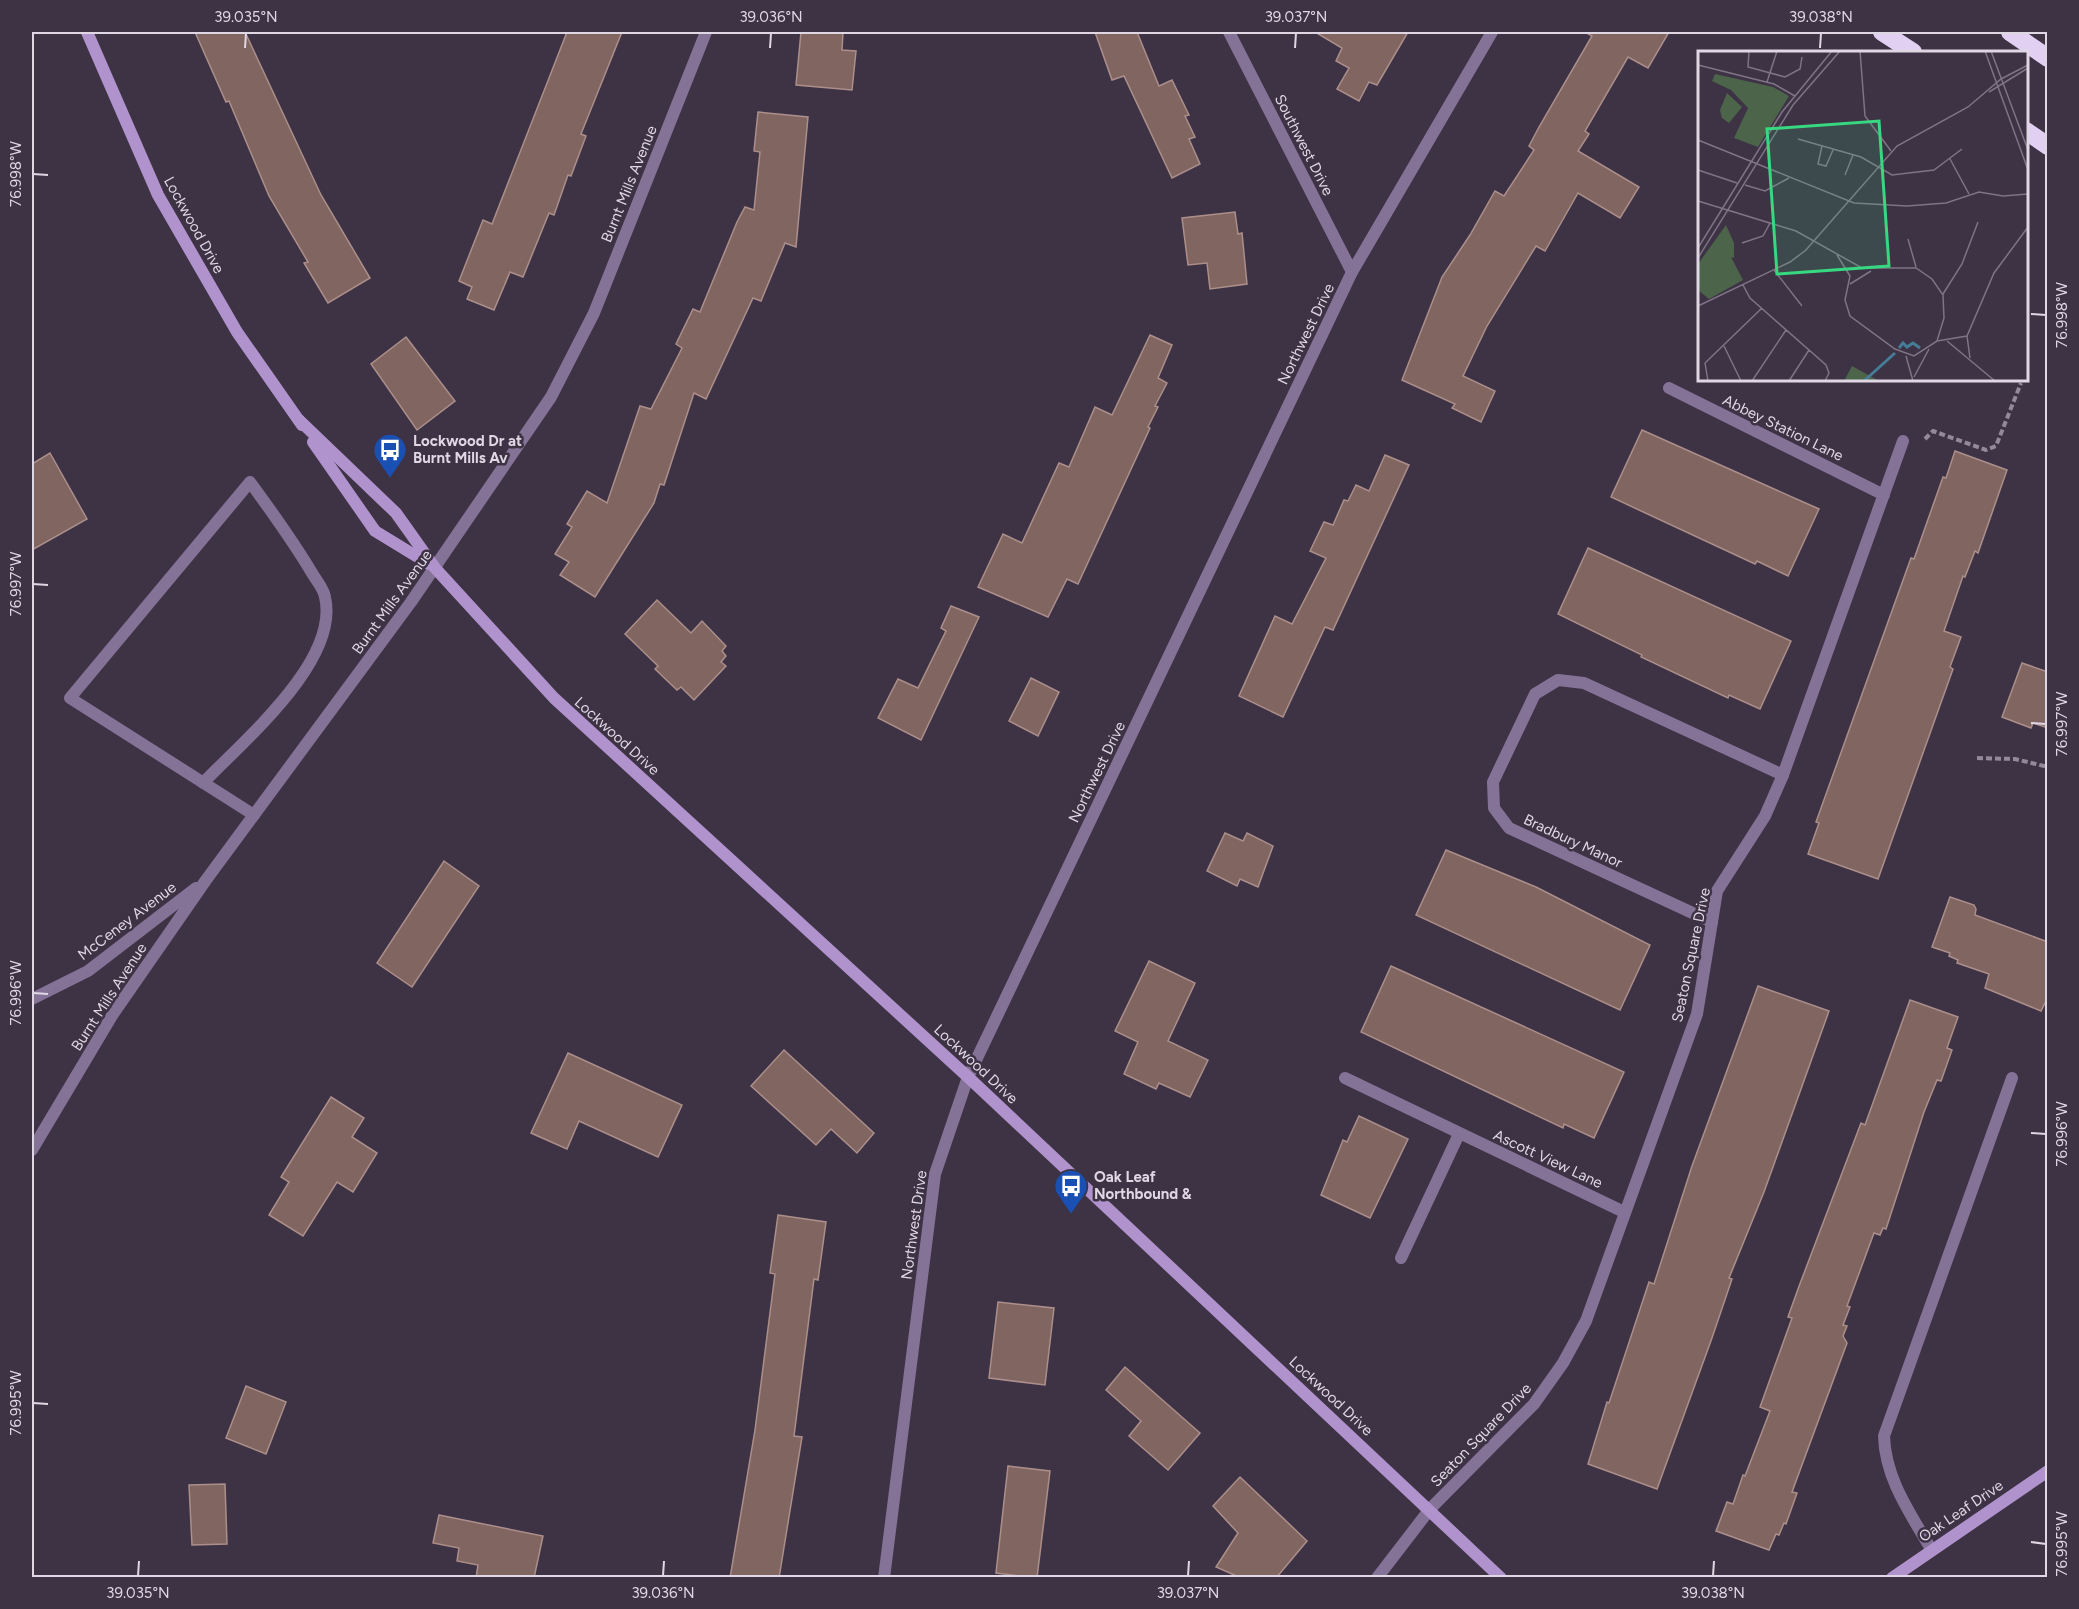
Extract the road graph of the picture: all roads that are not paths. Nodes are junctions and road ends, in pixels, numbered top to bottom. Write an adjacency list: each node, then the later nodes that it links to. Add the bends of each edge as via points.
1 (87, 32): 13 (street, Lockwood Drive, via 158,195 237,332)
2 (706, 32): 16 (street, Burnt Mills Avenue, via 594,313 551,398)
3 (1229, 32): 11 (street, Southwest Drive)
4 (1492, 32): 11 (street, Northwest Drive)
5 (1882, 32): 7 (highway)
6 (2010, 32): 8 (highway)
7 (1911, 51)
8 (2048, 58)
9 (2028, 132): 10 (highway)
10 (2048, 146)
11 (1352, 272): 23 (street, Northwest Drive)
12 (1669, 388): 15 (street, Abbey Station Lane)
13 (299, 420): 16 (street, Lockwood Drive, via 396,513); 16 (street, Lockwood Drive, via 375,531)
14 (1903, 441): 15 (street, Seaton Square Drive)
15 (1884, 495): 17 (street, Seaton Square Drive)
16 (435, 568): 19 (street, Burnt Mills Avenue); 23 (street, Lockwood Drive, via 554,698)
17 (1783, 775): 21 (street, Seaton Square Drive, via 1765,816 1717,891); 21 (street, Bradbury Manor, via 1584,683 1558,680 1535,694 1493,782 1494,808 1509,828)
18 (203, 783): 18 (street, via 283,701 316,652 327,619 325,596 250,482 70,698); 19 (street)
19 (254, 815): 20 (street, Burnt Mills Avenue)
20 (206, 880): 22 (street, McCeney Avenue, via 88,971); 27 (street, Burnt Mills Avenue, via 113,1014)
21 (1712, 922): 28 (street, Seaton Square Drive, via 1696,1014)
22 (32, 999)
23 (968, 1077): 31 (street, Lockwood Drive); 33 (street, Northwest Drive, via 935,1174)
24 (1346, 1078): 26 (street, Ascott View Lane)
25 (2012, 1078): 32 (street, via 1884,1436 1885,1459 1904,1504)
26 (1459, 1134): 28 (street, Ascott View Lane); 29 (street)
27 (32, 1150)
28 (1624, 1212): 31 (street, Seaton Square Drive, via 1586,1320 1563,1363 1534,1404)
29 (1401, 1258)
30 (2048, 1471): 32 (street, Oak Leaf Drive)
31 (1430, 1509): 34 (street, Seaton Square Drive); 35 (street, Lockwood Drive)
32 (1931, 1549): 36 (street, Oak Leaf Drive)
33 (884, 1578)
34 (1377, 1578)
35 (1501, 1578)
36 (1892, 1578)

